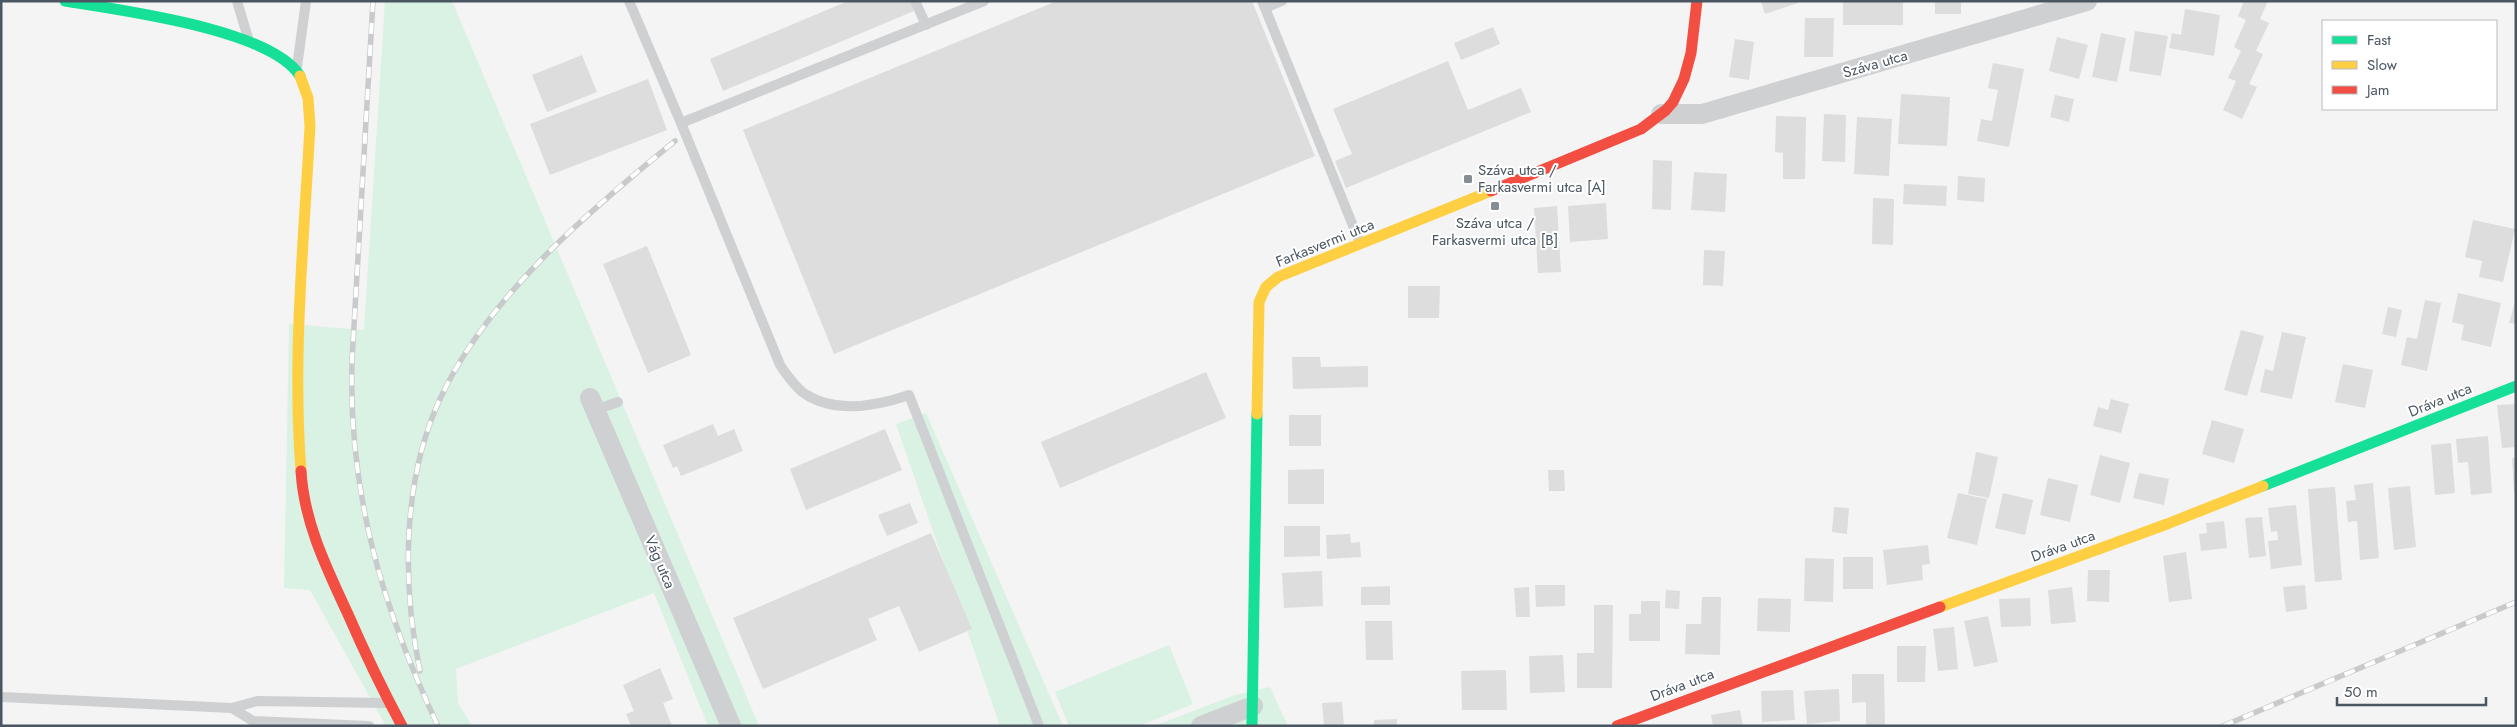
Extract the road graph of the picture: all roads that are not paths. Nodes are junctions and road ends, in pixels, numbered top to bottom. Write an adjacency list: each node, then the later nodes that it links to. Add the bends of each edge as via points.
1 (65, 1): 12 (street, via 198,24)
2 (237, 1): 12 (lane)
3 (306, 1): 13 (lane)
4 (629, 1): 15 (lane)
5 (915, 1): 11 (lane)
6 (984, 1): 11 (lane)
7 (1282, 1): 10 (lane)
8 (1697, 1): 14 (street, Farkasvermi utca, via 1686,73 1676,97)
9 (2087, 1): 14 (street, Száva utca, via 1702,114)
10 (1263, 5): 16 (lane)
11 (926, 25): 15 (lane)
12 (249, 42): 13 (street, via 281,58)
13 (297, 71): 21 (street, via 308,92 310,126 298,363 301,476 318,552)
14 (1661, 114): 16 (street, Farkasvermi utca, via 1641,129)
15 (681, 123): 27 (lane, via 780,365 792,382 818,401 835,404 874,406 909,395)
16 (1360, 245): 23 (street, Farkasvermi utca, via 1278,277 1267,286 1259,302)
17 (2516, 386): 29 (street, Dráva utca, via 2166,524)
18 (618, 402): 19 (lane)
19 (592, 404): 26 (street, Vág utca)
20 (1, 697): 22 (lane)
21 (389, 703): 22 (lane, via 257,701); 25 (street)
22 (232, 708): 24 (lane, via 253,721)
23 (1252, 716): 28 (street)
24 (369, 726)
25 (402, 726)
26 (731, 726)
27 (1039, 726)
28 (1201, 726)
29 (1616, 726)

